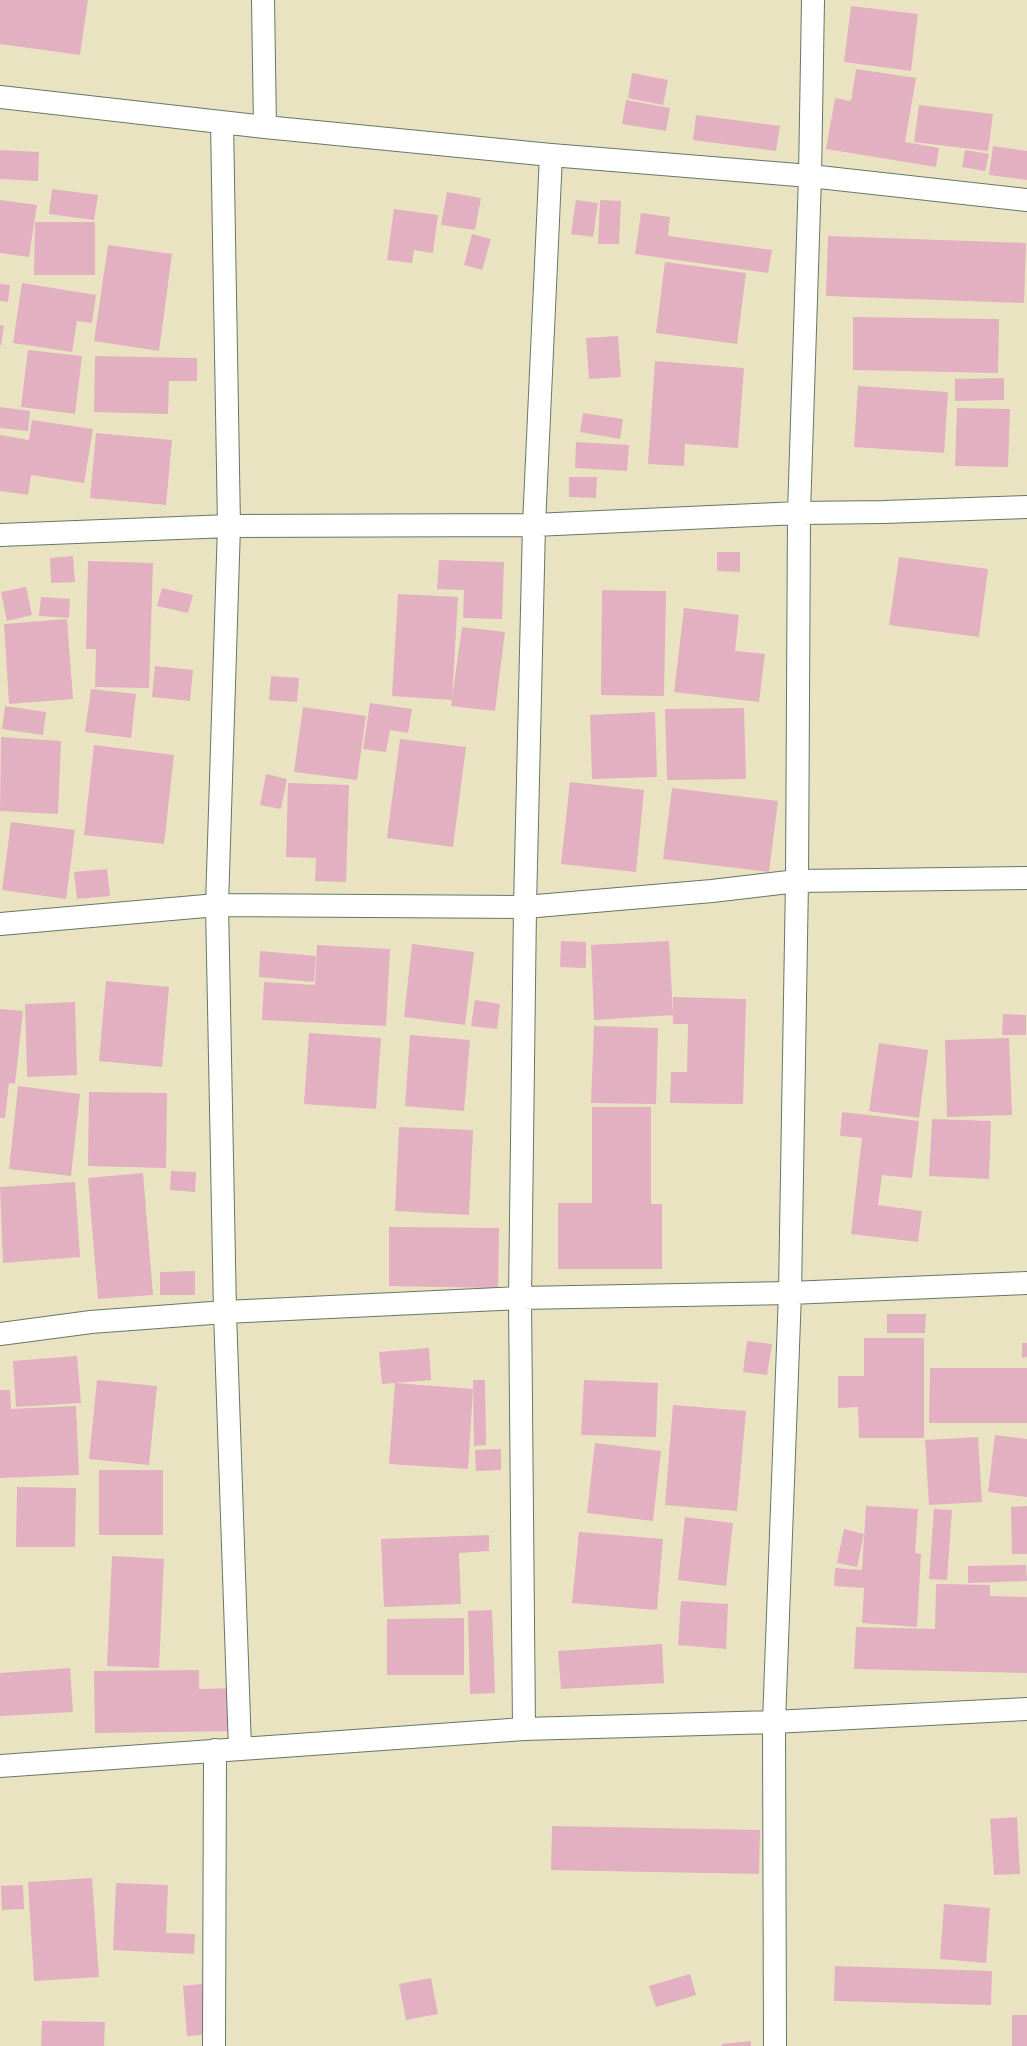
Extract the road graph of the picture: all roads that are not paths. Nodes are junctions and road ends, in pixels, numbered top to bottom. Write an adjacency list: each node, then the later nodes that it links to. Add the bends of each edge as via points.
1 (264, 0): 5 (street)
2 (812, 0): 7 (street)
3 (0, 97): 4 (street)
4 (222, 122): 5 (street); 12 (street)
5 (265, 127): 6 (street)
6 (551, 155): 7 (street); 11 (street)
7 (810, 176): 8 (street); 10 (street)
8 (1027, 200)
9 (1027, 507): 10 (street)
10 (800, 513): 11 (street); 15 (street)
11 (534, 525): 12 (street); 17 (street)
12 (229, 526): 13 (street); 16 (street)
13 (0, 535)
14 (1027, 878): 15 (street)
15 (797, 881): 17 (street); 20 (street)
16 (217, 905): 17 (street); 18 (street); 22 (street)
17 (525, 907): 21 (street)
18 (0, 924)
19 (1027, 1283): 20 (street)
20 (790, 1293): 21 (street); 25 (street)
21 (520, 1298): 22 (street); 26 (street)
22 (225, 1312): 23 (street, via 91,1322); 27 (street)
23 (0, 1334)
24 (1027, 1710): 25 (street)
25 (774, 1722): 26 (street); 31 (street)
26 (524, 1729): 27 (street)
27 (240, 1749): 28 (street)
28 (215, 1750): 29 (street); 30 (street)
29 (0, 1766)
30 (214, 2046)
31 (775, 2046)

